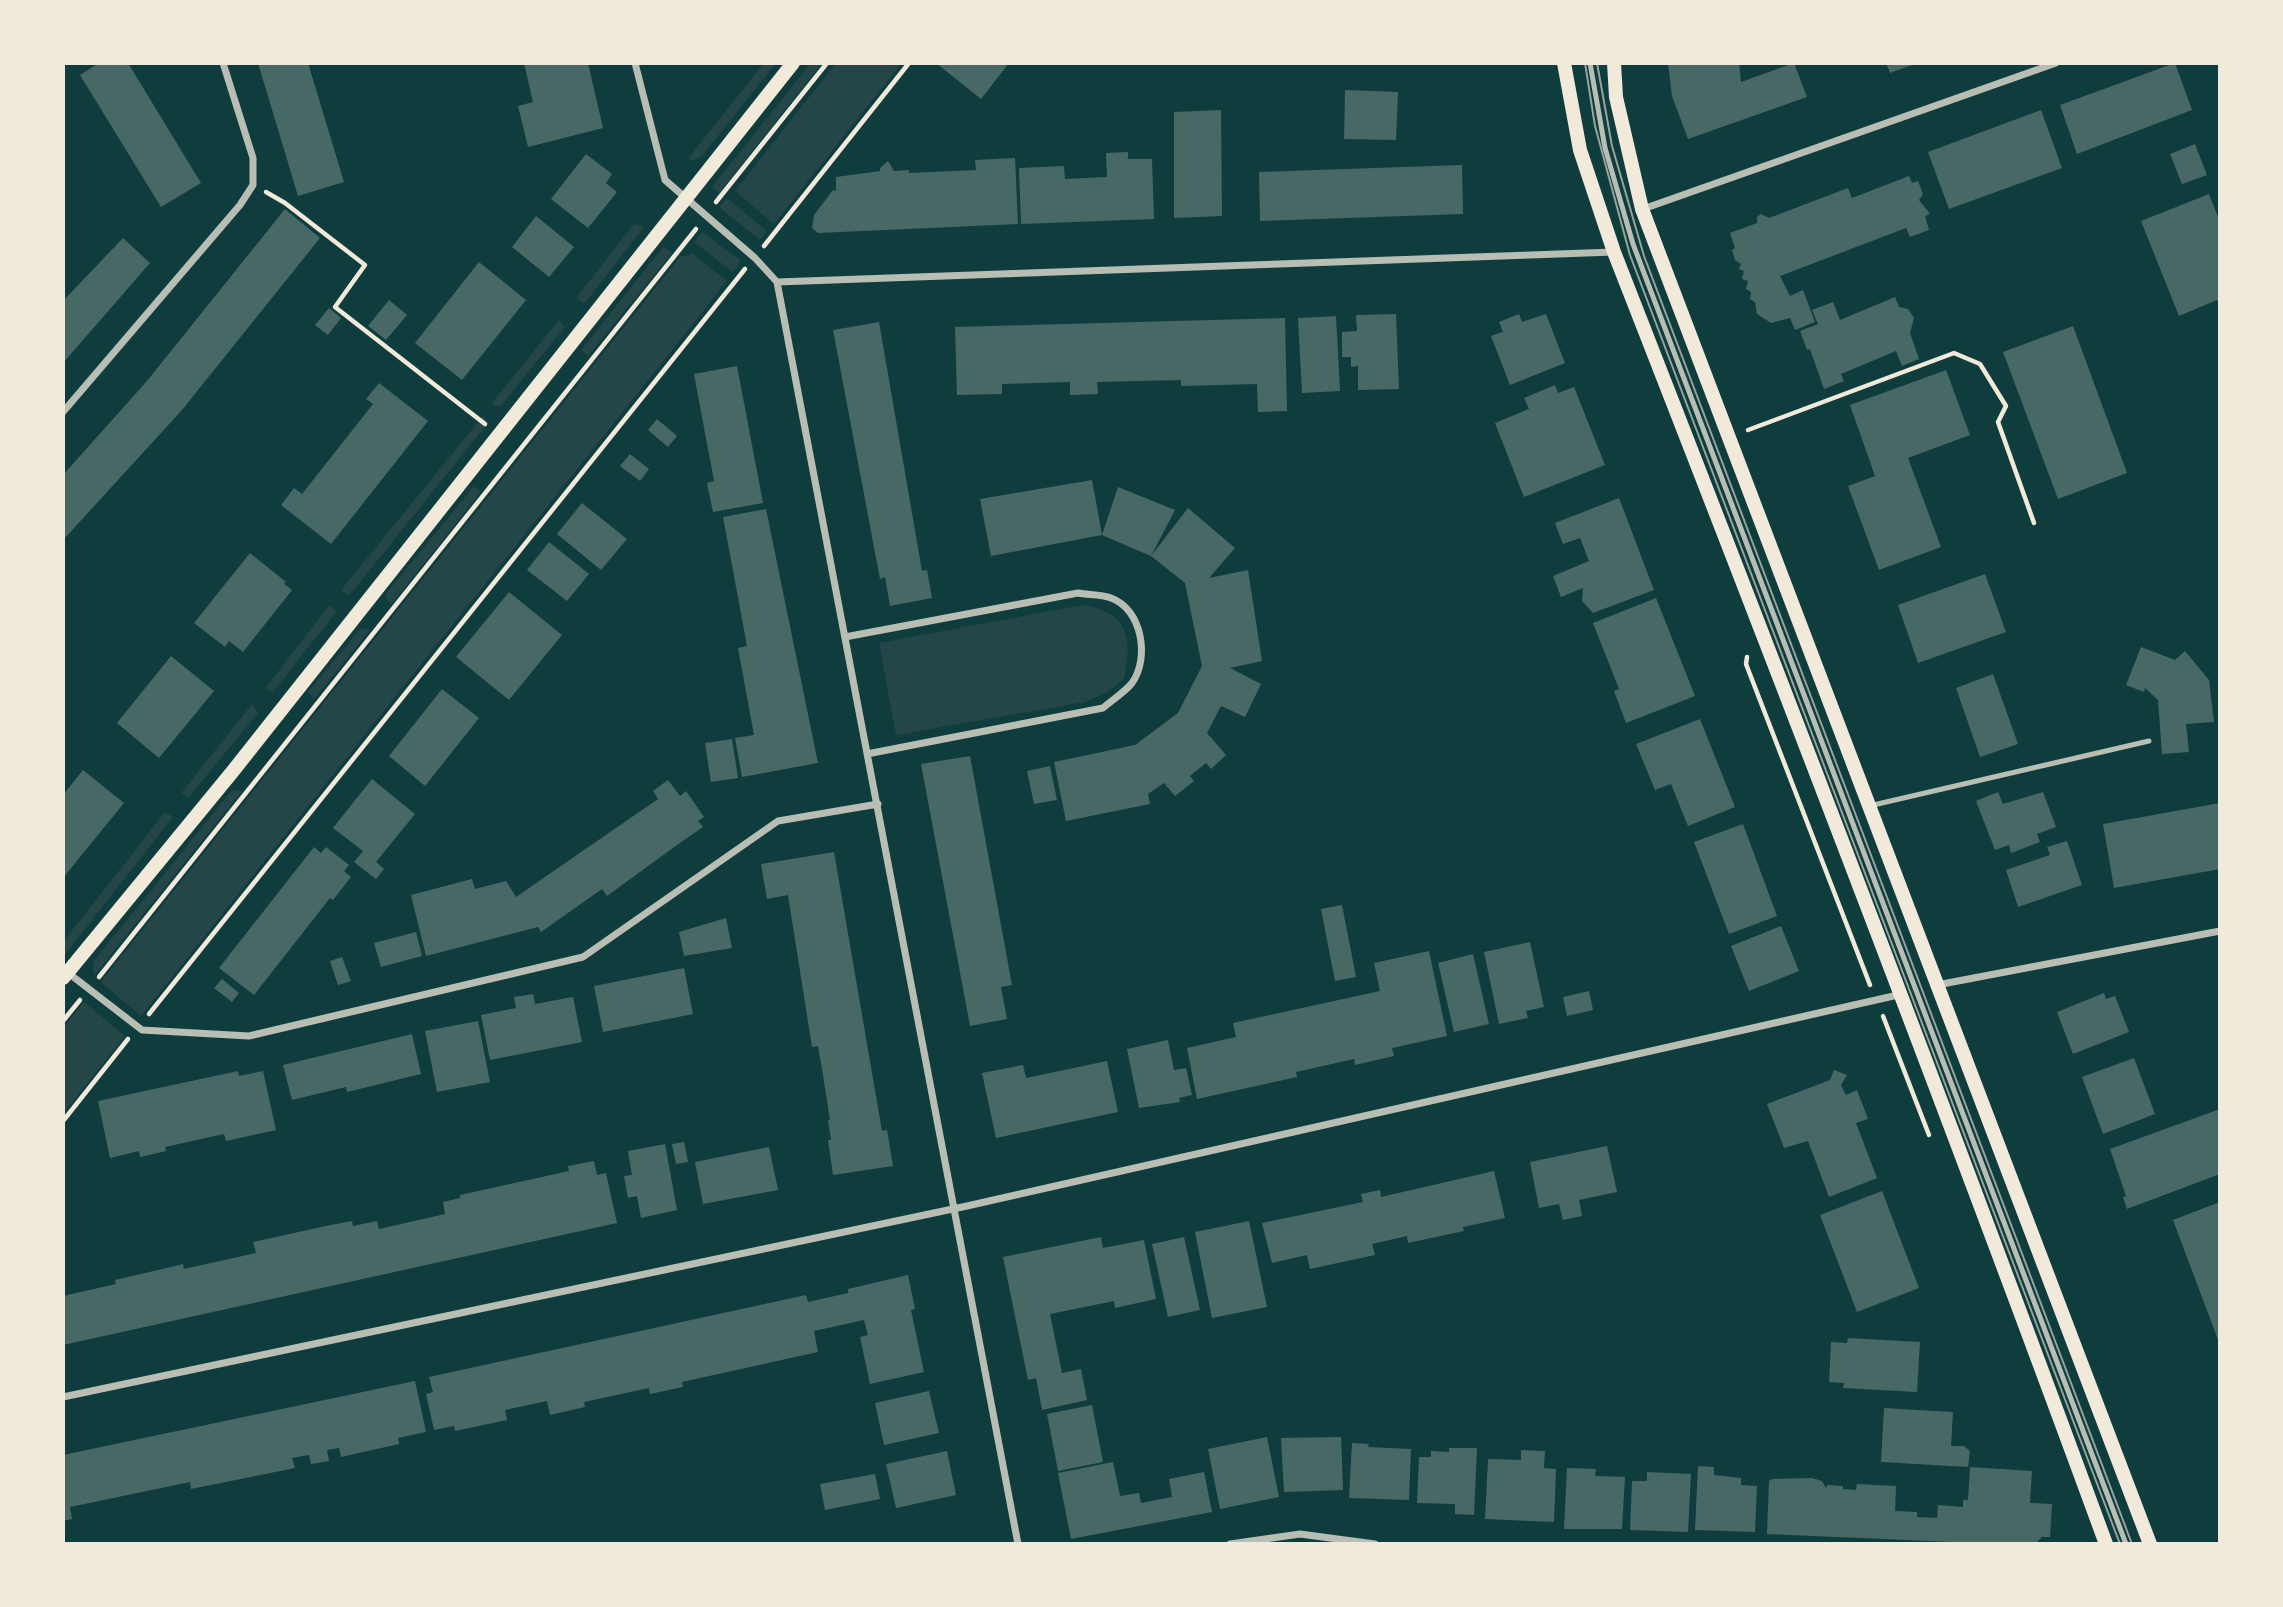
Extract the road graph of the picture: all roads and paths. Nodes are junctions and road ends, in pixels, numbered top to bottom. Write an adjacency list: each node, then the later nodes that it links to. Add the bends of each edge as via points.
1 (223, 63): 10 (street, via 253,158)
2 (635, 63): 11 (street, via 665,180)
3 (793, 63): 11 (main road)
4 (827, 63): 13 (path)
5 (909, 63): 15 (path)
6 (1564, 63): 14 (main road, via 1580,150)
7 (1590, 63): 43 (lane, via 1605,148 1633,244)
8 (1614, 63): 12 (main road, via 1616,97)
9 (2056, 63): 12 (street)
10 (253, 185): 17 (street, via 232,216); 18 (path, via 285,203 365,265 335,307)
11 (684, 199): 13 (street); 18 (main road)
12 (1642, 209): 19 (main road)
13 (705, 216): 15 (street); 30 (path)
14 (1614, 252): 16 (street); 31 (main road)
15 (755, 257): 16 (street); 34 (path)
16 (777, 282): 21 (street)
17 (63, 412)
18 (497, 433): 28 (main road, via 233,771)
19 (1727, 438): 20 (path, via 1954,353 1980,364 2006,406 1998,422); 26 (main road)
20 (2034, 523)
21 (845, 637): 24 (street); 24 (street, via 1078,593 1112,598 1127,610 1140,631 1140,657 1133,682 1103,708)
22 (1748, 652): 32 (path, via 1746,664)
23 (2149, 741): 26 (lane)
24 (867, 754): 25 (street)
25 (878, 804): 34 (street, via 778,821 583,957 250,1036); 37 (street)
26 (1868, 806): 29 (main road)
27 (2220, 931): 29 (street)
28 (65, 975): 30 (street)
29 (1937, 985): 44 (main road)
30 (89, 989): 33 (path); 34 (street)
31 (1898, 995): 32 (street); 42 (main road, via 1964,1159)
32 (1877, 1001): 36 (path); 37 (street)
33 (63, 1021)
34 (138, 1027): 35 (path)
35 (63, 1121)
36 (1931, 1142)
37 (956, 1208): 38 (street); 39 (street)
38 (63, 1397)
39 (1018, 1544)
40 (1230, 1544): 41 (street, via 1300,1534)
41 (1374, 1544)
42 (2106, 1544)
43 (2126, 1544)
44 (2150, 1544)

